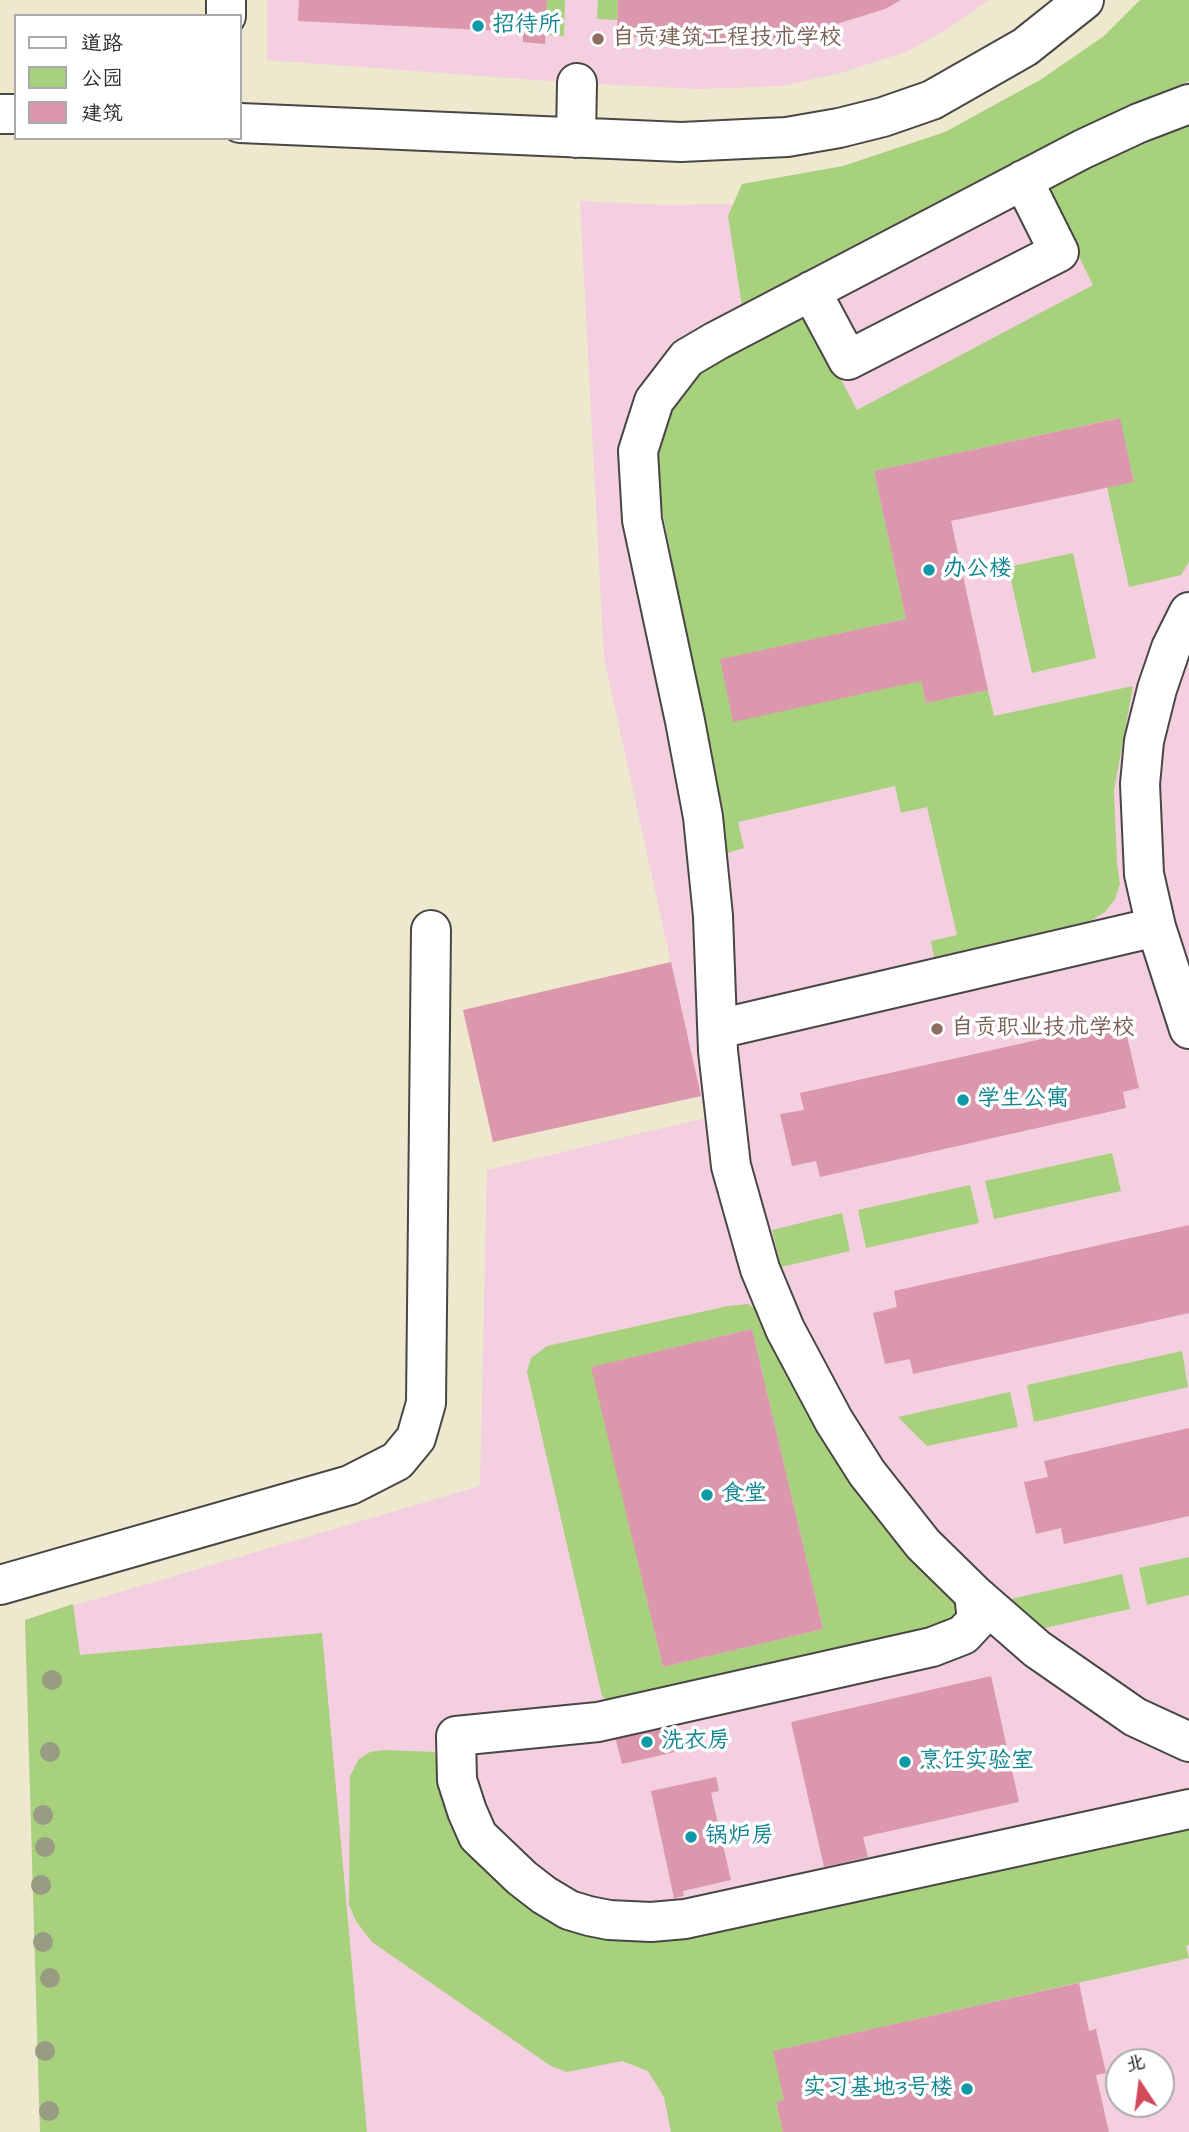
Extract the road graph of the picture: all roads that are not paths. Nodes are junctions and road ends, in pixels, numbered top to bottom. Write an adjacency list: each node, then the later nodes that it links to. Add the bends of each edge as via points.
1 (1084, 0): 5 (street, via 1025,47 974,77 932,100 883,117 787,138 681,142)
2 (578, 82): 5 (street)
3 (1189, 104): 6 (street, via 1139,123)
4 (242, 123): 5 (street)
5 (576, 138)
6 (1023, 180): 7 (street); 7 (street, via 1059,252 848,360)
7 (811, 291): 11 (street, via 687,358 654,401 638,451 642,520 703,817)
8 (1189, 612): 9 (street, via 1171,648 1144,741 1140,784 1144,874)
9 (1156, 927): 11 (street); 12 (street)
10 (431, 930): 13 (street, via 426,1403 416,1437 397,1461 350,1485)
11 (718, 1029): 14 (street, via 731,1166 760,1269 785,1329 867,1473 923,1544)
12 (1189, 1029)
13 (0, 1585)
14 (974, 1594): 15 (street, via 1037,1649 1091,1687 1135,1717); 16 (street, via 978,1620 963,1635 932,1647 598,1722 456,1736 457,1780 478,1836 522,1878 569,1910 609,1920 651,1922 685,1919)
15 (1189, 1742)
16 (1189, 1809)

